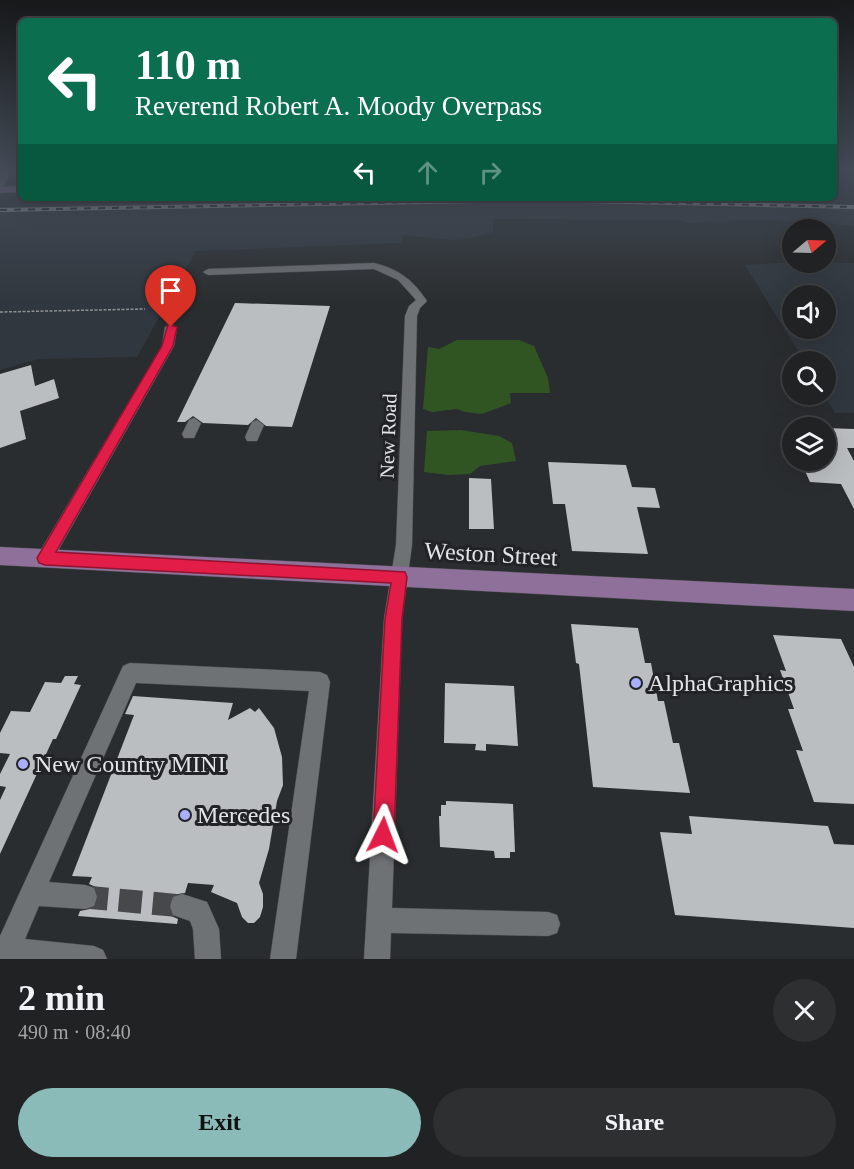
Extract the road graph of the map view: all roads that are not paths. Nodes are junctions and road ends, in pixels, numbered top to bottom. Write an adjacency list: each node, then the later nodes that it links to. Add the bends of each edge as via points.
1 (208, 272): 5 (street, New Road, via 374,266 402,276 422,301 411,316 404,545)
2 (171, 327): 4 (street, via 168,346)
3 (0, 556): 4 (main road)
4 (45, 558): 5 (main road)
5 (399, 577): 6 (main road, Weston Street); 10 (street, Weston Street, via 393,628)
6 (854, 600)
7 (32, 893): 8 (street); 12 (street, via 7,950); 14 (street, via 130,673 320,682)
8 (85, 897)
9 (182, 906): 13 (street, via 198,911 206,929)
10 (379, 920): 11 (street); 15 (street, Weston Street)
11 (548, 924)
12 (94, 959)
13 (208, 959)
14 (283, 959)
15 (377, 959)

